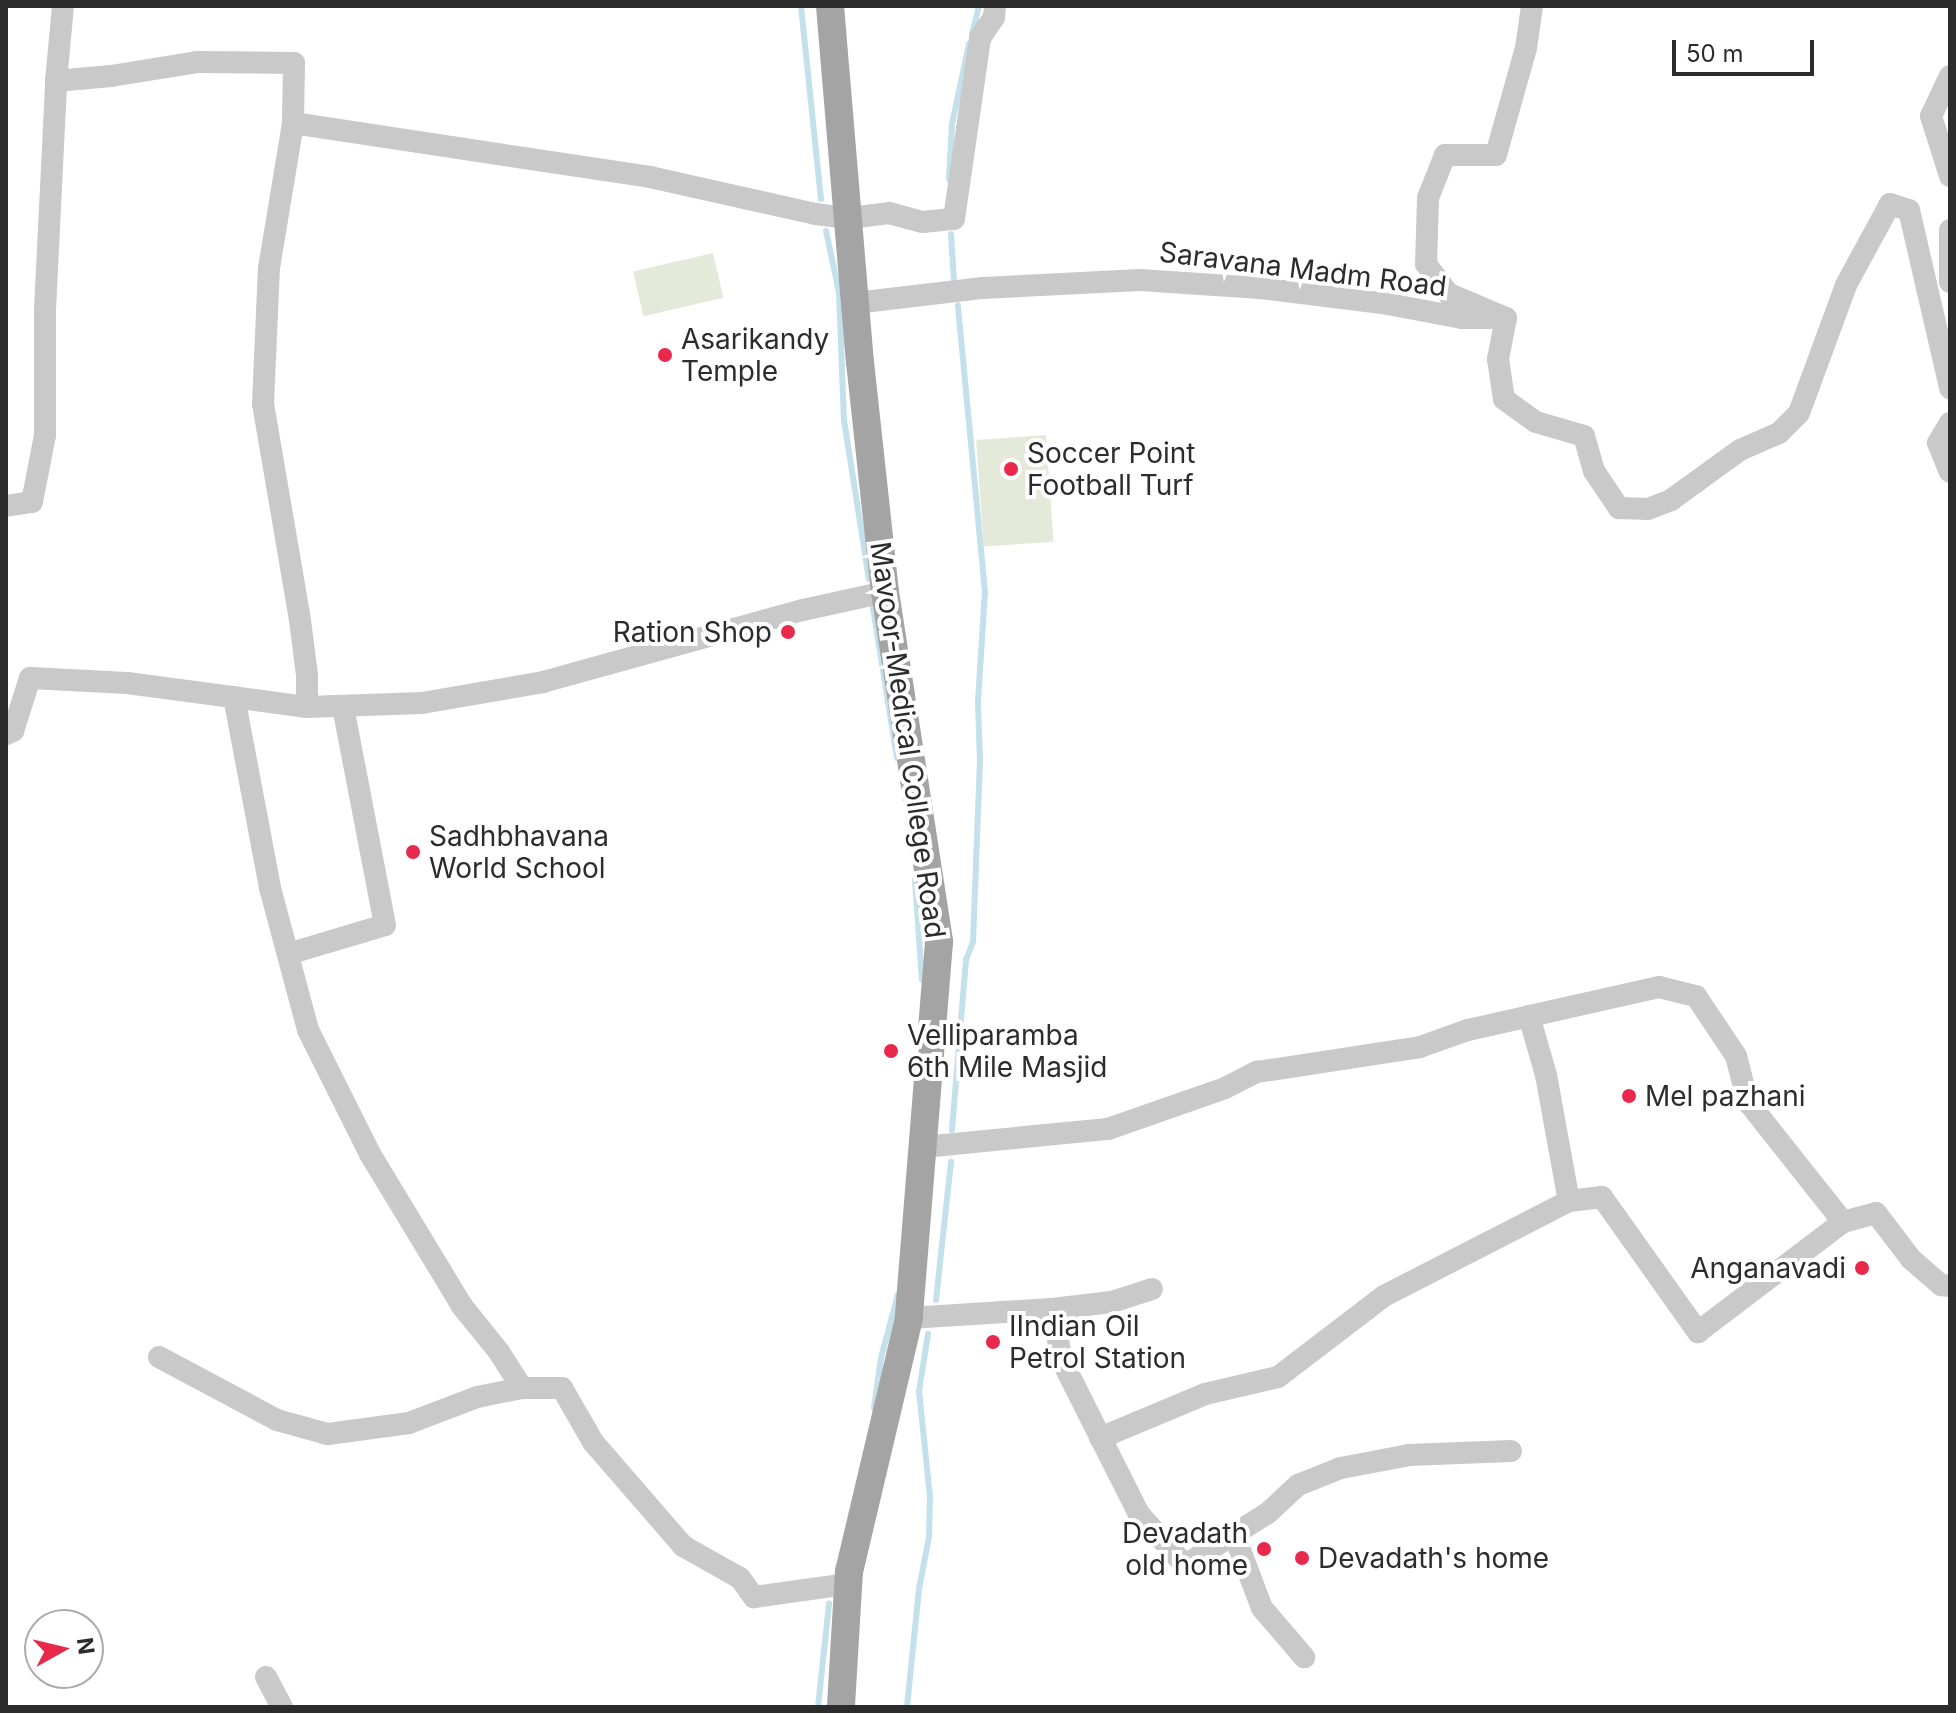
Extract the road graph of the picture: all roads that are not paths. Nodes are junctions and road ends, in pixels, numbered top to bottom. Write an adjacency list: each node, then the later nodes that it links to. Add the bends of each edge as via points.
1 (63, 6): 6 (street)
2 (830, 6): 9 (main road, Mavoor-Medical College Road)
3 (995, 6): 9 (street, via 980,38 954,219 923,222 889,213)
4 (1532, 6): 13 (street, via 1526,48 1496,155 1445,155 1428,198 1426,264 1449,294)
5 (1950, 76): 8 (street, via 1931,116)
6 (56, 81): 7 (street, via 197,62 294,63); 17 (street, via 45,297 45,435 32,502)
7 (293, 123): 9 (street, via 650,177); 21 (street, via 269,268 263,404 300,620)
8 (1950, 176)
9 (849, 218): 12 (main road, Mavoor-Medical College Road)
10 (1950, 230): 11 (street)
11 (1950, 282)
12 (855, 303): 13 (street, Saravana Madm Road, via 983,288 1140,280 1317,295 1462,318); 18 (main road, Mavoor-Medical College Road)
13 (1506, 318): 14 (street, via 1498,359 1504,399 1536,422 1584,436 1594,471 1619,508 1648,509 1671,500 1740,450 1779,433 1799,413 1846,285 1890,204 1909,210)
14 (1950, 388)
15 (1950, 423): 16 (street, via 1938,443)
16 (1950, 472)
17 (6, 506)
18 (885, 592): 20 (street, via 543,682 422,703); 25 (main road, Mavoor-Medical College Road, via 939,942)
19 (234, 697): 21 (street); 22 (street, via 127,683 30,678); 23 (street, via 270,888)
20 (343, 706): 21 (street); 23 (street, via 385,925)
21 (307, 707)
22 (8, 732)
23 (288, 954): 33 (street, via 308,1030 370,1154 462,1306)
24 (1529, 1016): 25 (street, via 1420,1047 1257,1072 1108,1129); 26 (street, via 1546,1075); 27 (street, via 1659,987 1696,996 1736,1056 1748,1102)
25 (923, 1147): 31 (main road, Mavoor-Medical College Road)
26 (1569, 1201): 27 (street, via 1602,1197 1698,1332); 34 (street, via 1384,1296 1278,1377 1205,1394)
27 (1843, 1222): 28 (street, via 1876,1213 1911,1259 1941,1285)
28 (1950, 1286)
29 (1152, 1289): 30 (street, via 1112,1302)
30 (1052, 1309): 31 (street); 34 (street, via 1062,1361)
31 (909, 1318): 37 (main road, Mavoor-Medical College Road)
32 (159, 1357): 33 (street, via 277,1420 328,1434 409,1423 477,1397)
33 (522, 1388): 37 (street, via 562,1388 593,1442 683,1546 740,1578 754,1597)
34 (1100, 1438): 36 (street, via 1139,1514 1185,1565)
35 (1511, 1451): 36 (street, via 1409,1455 1341,1468 1298,1485)
36 (1234, 1534): 38 (street, via 1262,1608)
37 (848, 1584): 41 (main road, Mavoor-Medical College Road)
38 (1304, 1657)
39 (266, 1677): 40 (street)
40 (282, 1707)
41 (841, 1707)

